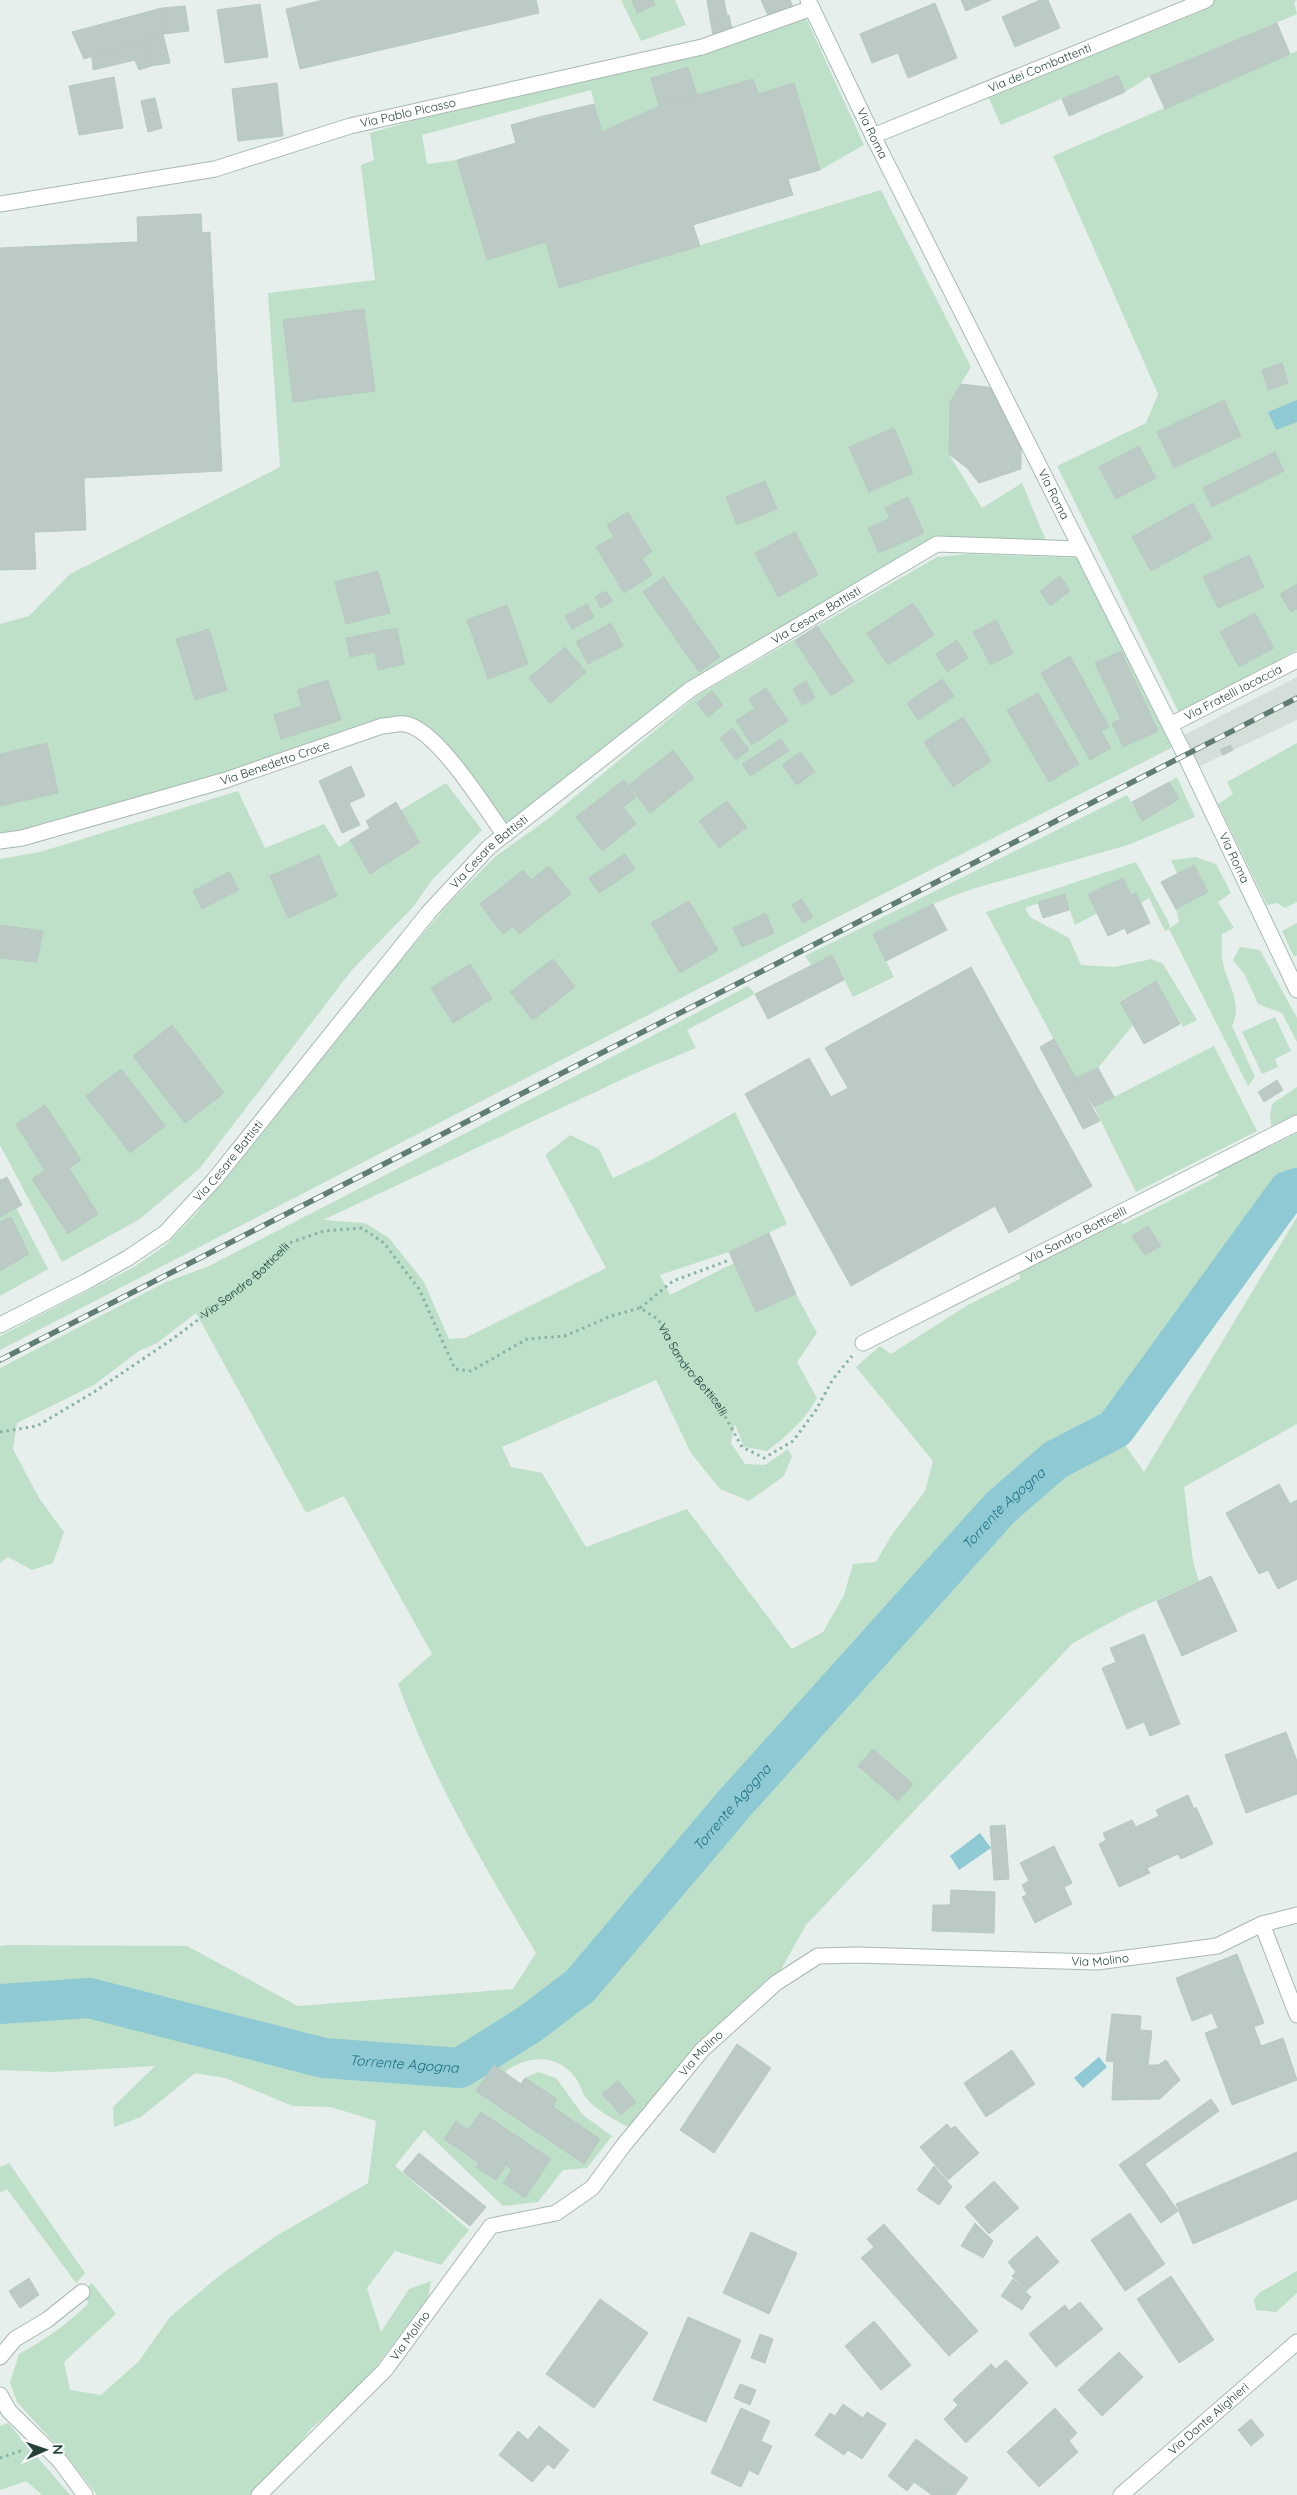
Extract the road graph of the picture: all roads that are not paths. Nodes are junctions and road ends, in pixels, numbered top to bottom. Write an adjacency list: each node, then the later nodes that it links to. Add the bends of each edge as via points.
1 (1206, 0): 3 (street, Via dei Combattenti)
2 (810, 4): 3 (street, Via Roma); 4 (street, Via Pablo Picasso, via 702,46 350,126 215,169)
3 (873, 136): 5 (street, Via Roma)
4 (0, 204)
5 (1081, 549): 7 (street, Via Roma); 8 (street, Via Cesare Battisti, via 937,544 691,689)
6 (1297, 660): 7 (street, Via Fratelli Iacaccia)
7 (1170, 725): 10 (street, Via Roma)
8 (504, 834): 9 (street, Via Benedetto Croce, via 444,752 406,724 382,726 226,780 22,838); 12 (street, Via Cesare Battisti, via 488,847 429,912 214,1180 165,1233 112,1267)
9 (0, 841)
10 (1297, 990)
11 (1297, 1124): 13 (street, Via Sandro Botticelli)
12 (0, 1325)
13 (863, 1343)
14 (1297, 1914): 15 (street, Via Molino)
15 (1262, 1924): 16 (street); 22 (street, Via Molino, via 1217,1946 1097,1962 818,1956 776,1983 702,2050 592,2188 556,2213 491,2226 385,2370)
16 (1297, 2016)
17 (82, 2292): 19 (street, via 15,2339)
18 (1297, 2342): 23 (street, Via Dante Alighieri)
19 (0, 2357)
20 (0, 2395): 21 (street, via 9,2411 60,2461)
21 (85, 2495)
22 (259, 2495)
23 (1121, 2495)

